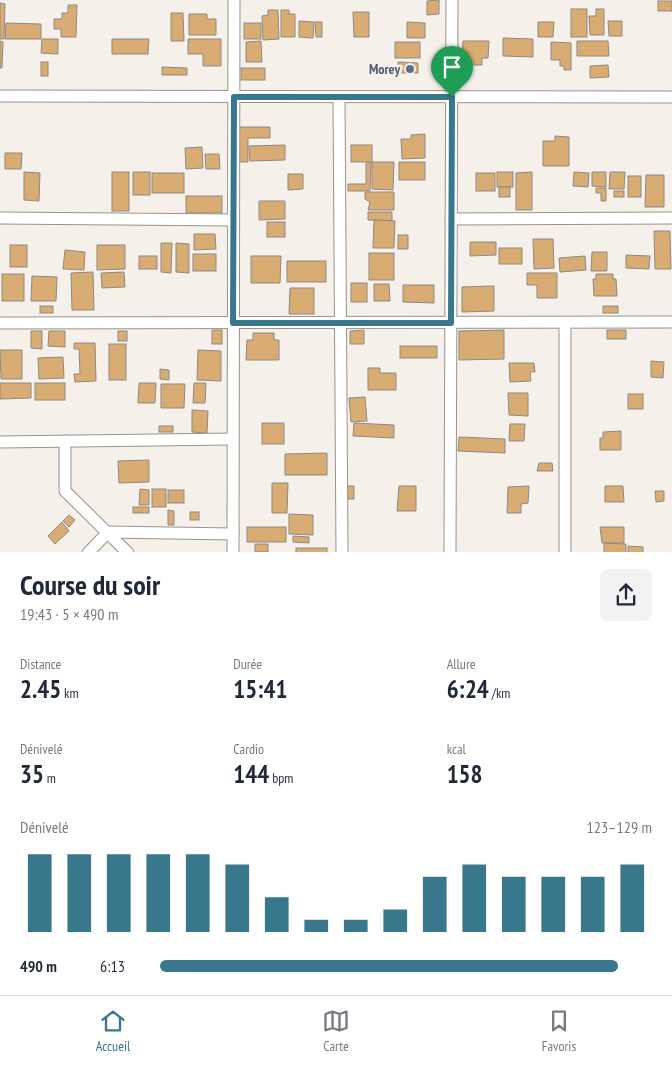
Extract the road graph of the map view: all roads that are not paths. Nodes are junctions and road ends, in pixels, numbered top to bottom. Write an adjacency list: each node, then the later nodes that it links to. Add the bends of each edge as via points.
1 (234, 0): 4 (street)
2 (452, 0): 6 (street)
3 (0, 96): 4 (street)
4 (234, 97): 5 (street); 11 (street)
5 (339, 97): 6 (street); 15 (street)
6 (452, 97): 7 (street); 10 (street)
7 (672, 97)
8 (0, 218): 11 (street)
9 (672, 218): 10 (street)
10 (451, 219): 16 (street)
11 (234, 220): 14 (street)
12 (672, 322): 17 (street)
13 (0, 323): 14 (street)
14 (233, 323): 15 (street); 18 (street)
15 (340, 323): 16 (street); 26 (street)
16 (451, 323): 17 (street); 27 (street)
17 (565, 323): 28 (street)
18 (233, 439): 19 (street); 22 (street)
19 (65, 441): 20 (street); 21 (street, via 65,491)
20 (0, 442)
21 (108, 532): 22 (street); 23 (street); 24 (street)
22 (233, 534): 25 (street)
23 (88, 552)
24 (128, 552)
25 (233, 552)
26 (342, 552)
27 (450, 552)
28 (565, 552)

